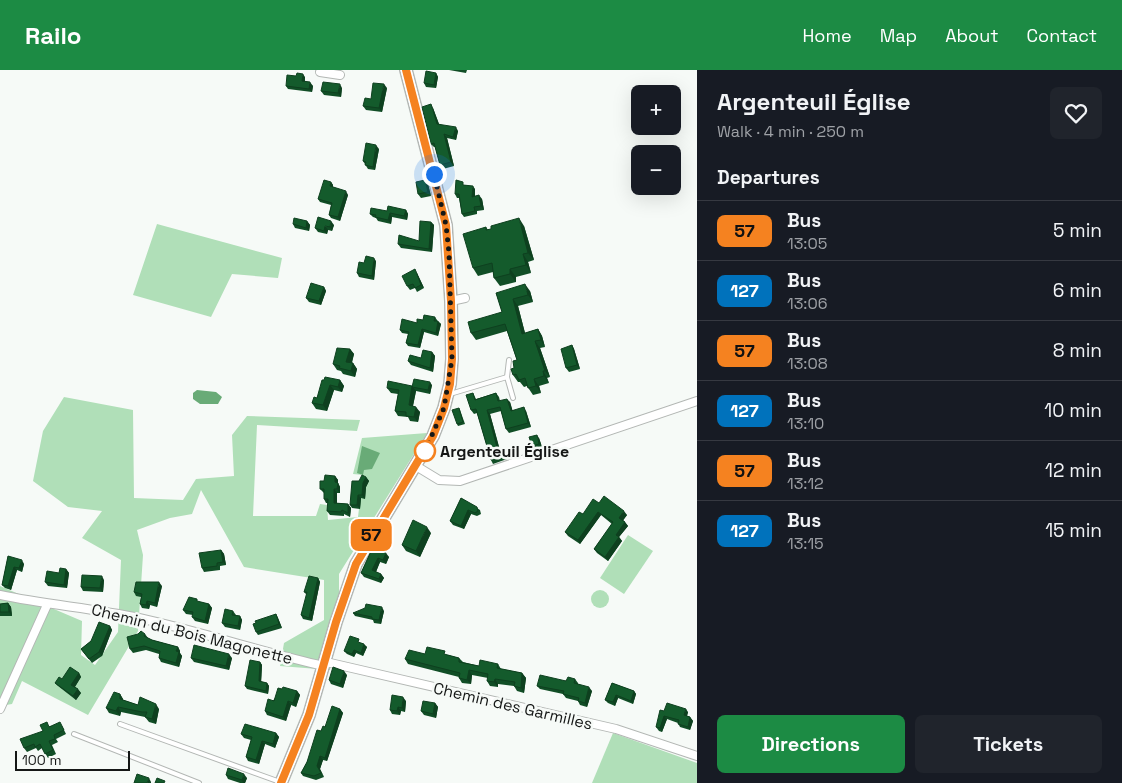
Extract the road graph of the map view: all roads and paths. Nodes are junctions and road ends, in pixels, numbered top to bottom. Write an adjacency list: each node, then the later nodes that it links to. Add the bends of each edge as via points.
1 (321, 70): 3 (street)
2 (406, 70): 5 (main road, via 443,212)
3 (340, 75)
4 (465, 298): 5 (street)
5 (451, 301): 8 (main road, via 452,359)
6 (509, 360): 7 (lane)
7 (507, 377): 8 (lane); 9 (lane)
8 (447, 394): 11 (main road, via 433,436)
9 (512, 398)
10 (697, 401): 11 (street, via 460,481 439,480)
11 (416, 466): 14 (main road, via 356,564)
12 (0, 595): 13 (street, Chemin du Bois Magonette)
13 (47, 605): 14 (street, Chemin du Bois Magonette, via 134,617); 15 (street)
14 (325, 664): 18 (street, Chemin des Garmilles, via 616,729); 19 (main road, via 309,715)
15 (0, 709)
16 (120, 724): 19 (lane)
17 (74, 734): 20 (lane)
18 (697, 756)
19 (281, 782)
20 (200, 783)

